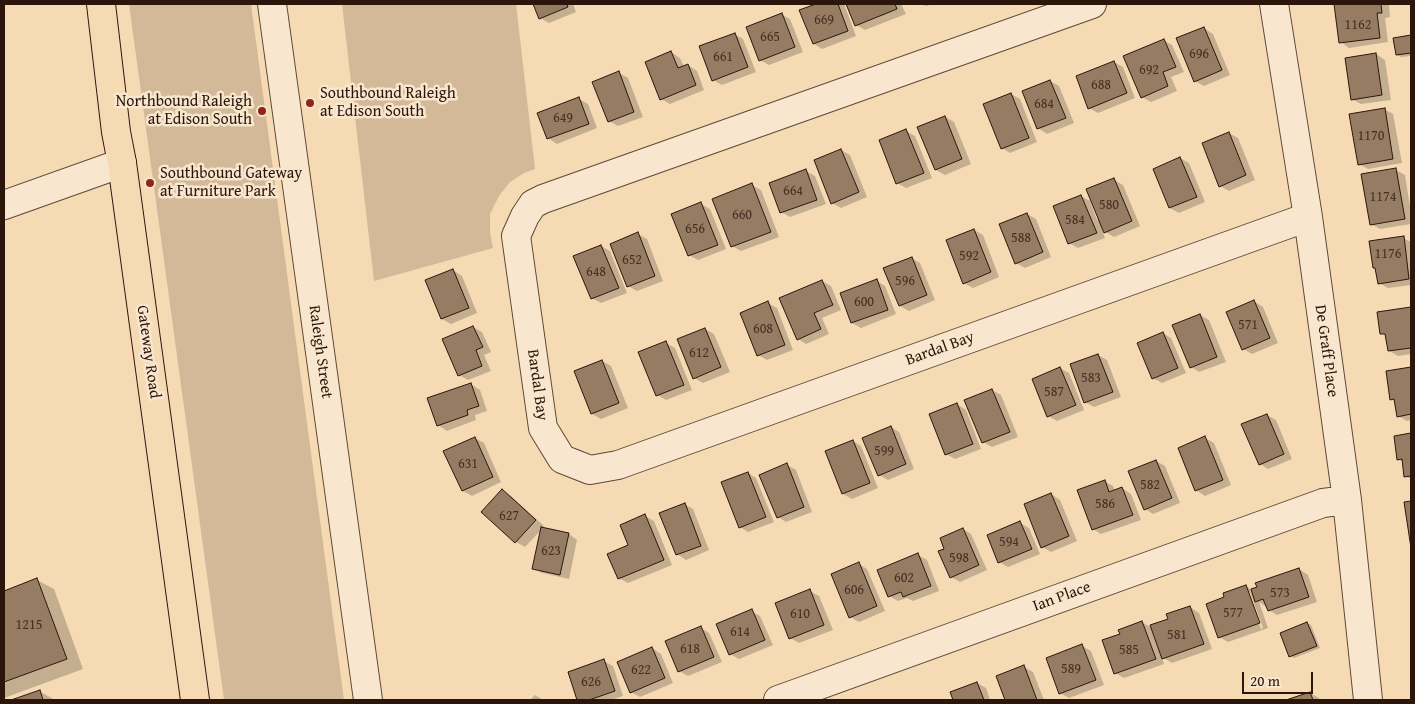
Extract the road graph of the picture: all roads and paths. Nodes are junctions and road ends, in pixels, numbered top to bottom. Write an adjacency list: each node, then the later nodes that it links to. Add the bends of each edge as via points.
1 (100, 4): 5 (main road, Gateway Road)
2 (272, 4): 10 (street, Raleigh Street)
3 (1092, 4): 7 (street, Bardal Bay, via 533,204 516,236 543,428 562,459 590,470 618,465)
4 (1274, 4): 7 (street, De Graff Place)
5 (122, 163): 6 (street); 9 (main road, Gateway Road)
6 (4, 205)
7 (1308, 217): 8 (street, De Graff Place)
8 (1347, 500): 11 (street, Ian Place, via 1323,503); 12 (street, De Graff Place)
9 (195, 700)
10 (368, 700)
11 (778, 700)
12 (1368, 700)

